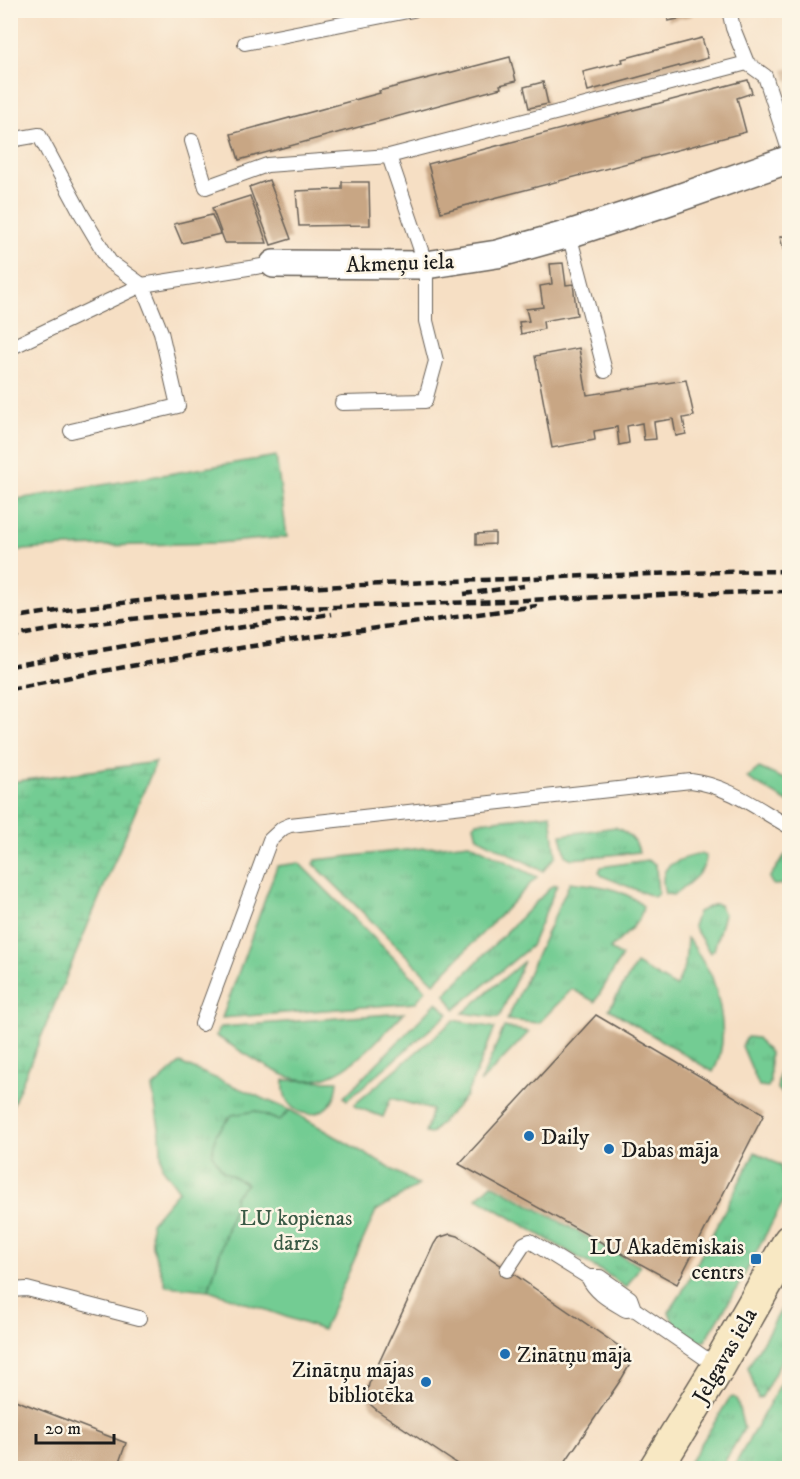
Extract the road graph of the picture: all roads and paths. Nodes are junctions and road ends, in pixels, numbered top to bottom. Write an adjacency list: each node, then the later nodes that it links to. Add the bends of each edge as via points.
1 (413, 10): 3 (lane)
2 (729, 10): 4 (lane)
3 (245, 43)
4 (747, 63): 7 (lane, via 765,76); 8 (lane)
5 (10, 140): 13 (lane, via 39,135 110,262)
6 (192, 141): 8 (lane, via 206,187 267,165)
7 (789, 153)
8 (389, 156): 12 (lane)
9 (789, 159): 10 (street, Akmeņu iela)
10 (568, 234): 12 (street, Akmeņu iela, via 497,254); 15 (lane)
11 (274, 264): 12 (street, Akmeņu iela); 13 (lane, Akmeņu iela)
12 (426, 265): 16 (lane, via 426,321 436,362 425,401)
13 (142, 285): 14 (lane, Akmeņu iela); 17 (lane, via 161,332 177,406)
14 (10, 348)
15 (605, 371)
16 (342, 403)
17 (70, 431)
18 (789, 827): 19 (lane, via 722,788 691,781 290,825 270,840)
19 (202, 1024)
20 (789, 1241): 24 (main road, Jelgavas iela)
21 (507, 1270): 24 (lane, via 530,1241 588,1277 600,1277 630,1298 634,1309)
22 (10, 1290): 23 (lane, via 27,1289)
23 (139, 1318)
24 (718, 1367): 25 (main road, Jelgavas iela)
25 (656, 1468)

